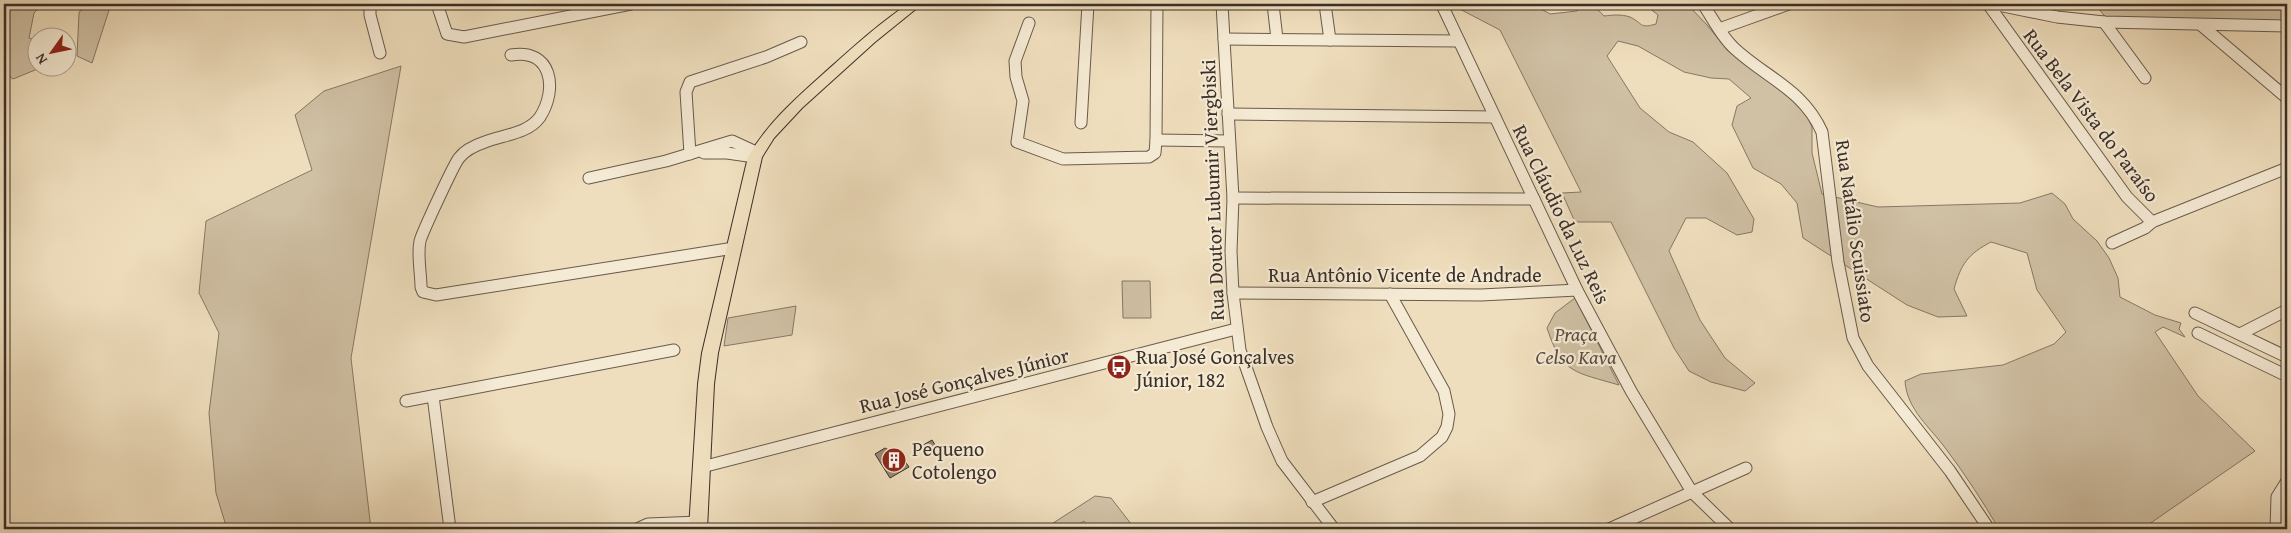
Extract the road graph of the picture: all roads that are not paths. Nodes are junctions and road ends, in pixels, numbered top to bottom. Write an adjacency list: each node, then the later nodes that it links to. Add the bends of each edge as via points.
1 (370, 4): 25 (street)
2 (437, 4): 3 (street, via 448,34 457,37)
3 (631, 4)
4 (916, 4): 35 (main road, via 803,100 779,124)
5 (1088, 4): 31 (street)
6 (1156, 4): 32 (street)
7 (1222, 4): 20 (street, Rua Doutor Lubumir Viergbiski)
8 (1273, 4): 21 (street)
9 (1325, 4): 22 (street)
10 (1703, 4): 19 (street, Rua Natálio Scuissiato)
11 (1789, 4): 19 (street)
12 (1988, 4): 40 (street, Rua Bela Vista do Paraíso, via 2127,197)
13 (1993, 4): 15 (street, via 2057,17)
14 (1442, 5): 23 (street, Rua Cláudio da Luz Reis)
15 (2104, 22): 17 (street); 27 (street)
16 (1029, 23): 32 (street, via 1015,61 1023,101 1017,142 1070,159 1148,157 1155,153)
17 (2201, 25): 18 (street); 28 (street)
18 (2287, 26)
19 (1718, 29): 67 (street, Rua Natálio Scuissiato, via 1733,47 1805,102 1816,116 1822,132 1838,262 1853,338 1868,366 1950,471)
20 (1224, 39): 21 (street); 29 (street, Rua Doutor Lubumir Viergbiski)
21 (1277, 40): 22 (street)
22 (1330, 40): 23 (street)
23 (1459, 41): 30 (street, Rua Cláudio da Luz Reis)
24 (801, 42): 34 (street, via 690,82 686,92)
25 (380, 53)
26 (511, 55): 42 (street, via 534,55 547,69 548,92 542,118 529,127 480,144 459,158 420,241 423,292 436,296)
27 (2145, 78)
28 (2287, 98)
29 (1228, 114): 30 (street); 33 (street, Rua Doutor Lubumir Viergbiski)
30 (1495, 116): 39 (street, Rua Cláudio da Luz Reis)
31 (1081, 123)
32 (1156, 136): 33 (street)
33 (1229, 137): 38 (street, Rua Doutor Lubumir Viergbiski)
34 (690, 154): 35 (street); 37 (street)
35 (756, 155): 42 (main road)
36 (2287, 168): 40 (street)
37 (589, 178)
38 (1233, 198): 39 (street); 44 (street, Rua Doutor Lubumir Viergbiski)
39 (1534, 199): 43 (street, Rua Cláudio da Luz Reis)
40 (2152, 222): 41 (street)
41 (2112, 244)
42 (734, 248): 56 (main road, via 708,368)
43 (1577, 290): 45 (street, Rua Antônio Vicente de Andrade); 59 (street, Rua Cláudio da Luz Reis, via 1631,391)
44 (1233, 294): 45 (street, Rua Antônio Vicente de Andrade); 48 (street, Rua Doutor Lubumir Viergbiski)
45 (1390, 294): 60 (street, via 1444,391 1448,408 1447,427 1442,438 1420,456)
46 (2287, 310): 50 (street)
47 (2195, 313): 50 (street)
48 (1236, 329): 56 (street, Rua José Gonçalves Júnior); 60 (street, Rua Doutor Lubumir Viergbiski, via 1247,372 1274,446)
49 (2198, 333): 53 (street)
50 (2240, 334): 52 (street)
51 (674, 350): 54 (street)
52 (2287, 357)
53 (2287, 376)
54 (433, 396): 55 (street); 62 (street)
55 (406, 401)
56 (702, 467): 61 (main road)
57 (1746, 468): 59 (street)
58 (2287, 481): 68 (street, via 2277,496)
59 (1692, 492): 65 (street); 66 (street, Rua Cláudio da Luz Reis)
60 (1312, 502): 64 (street, Rua Doutor Lubumir Viergbiski)
61 (698, 526): 63 (street, via 648,524)
62 (450, 529)
63 (637, 529)
64 (1334, 529)
65 (1609, 529)
66 (1730, 529)
67 (1989, 529)
68 (2276, 529)

